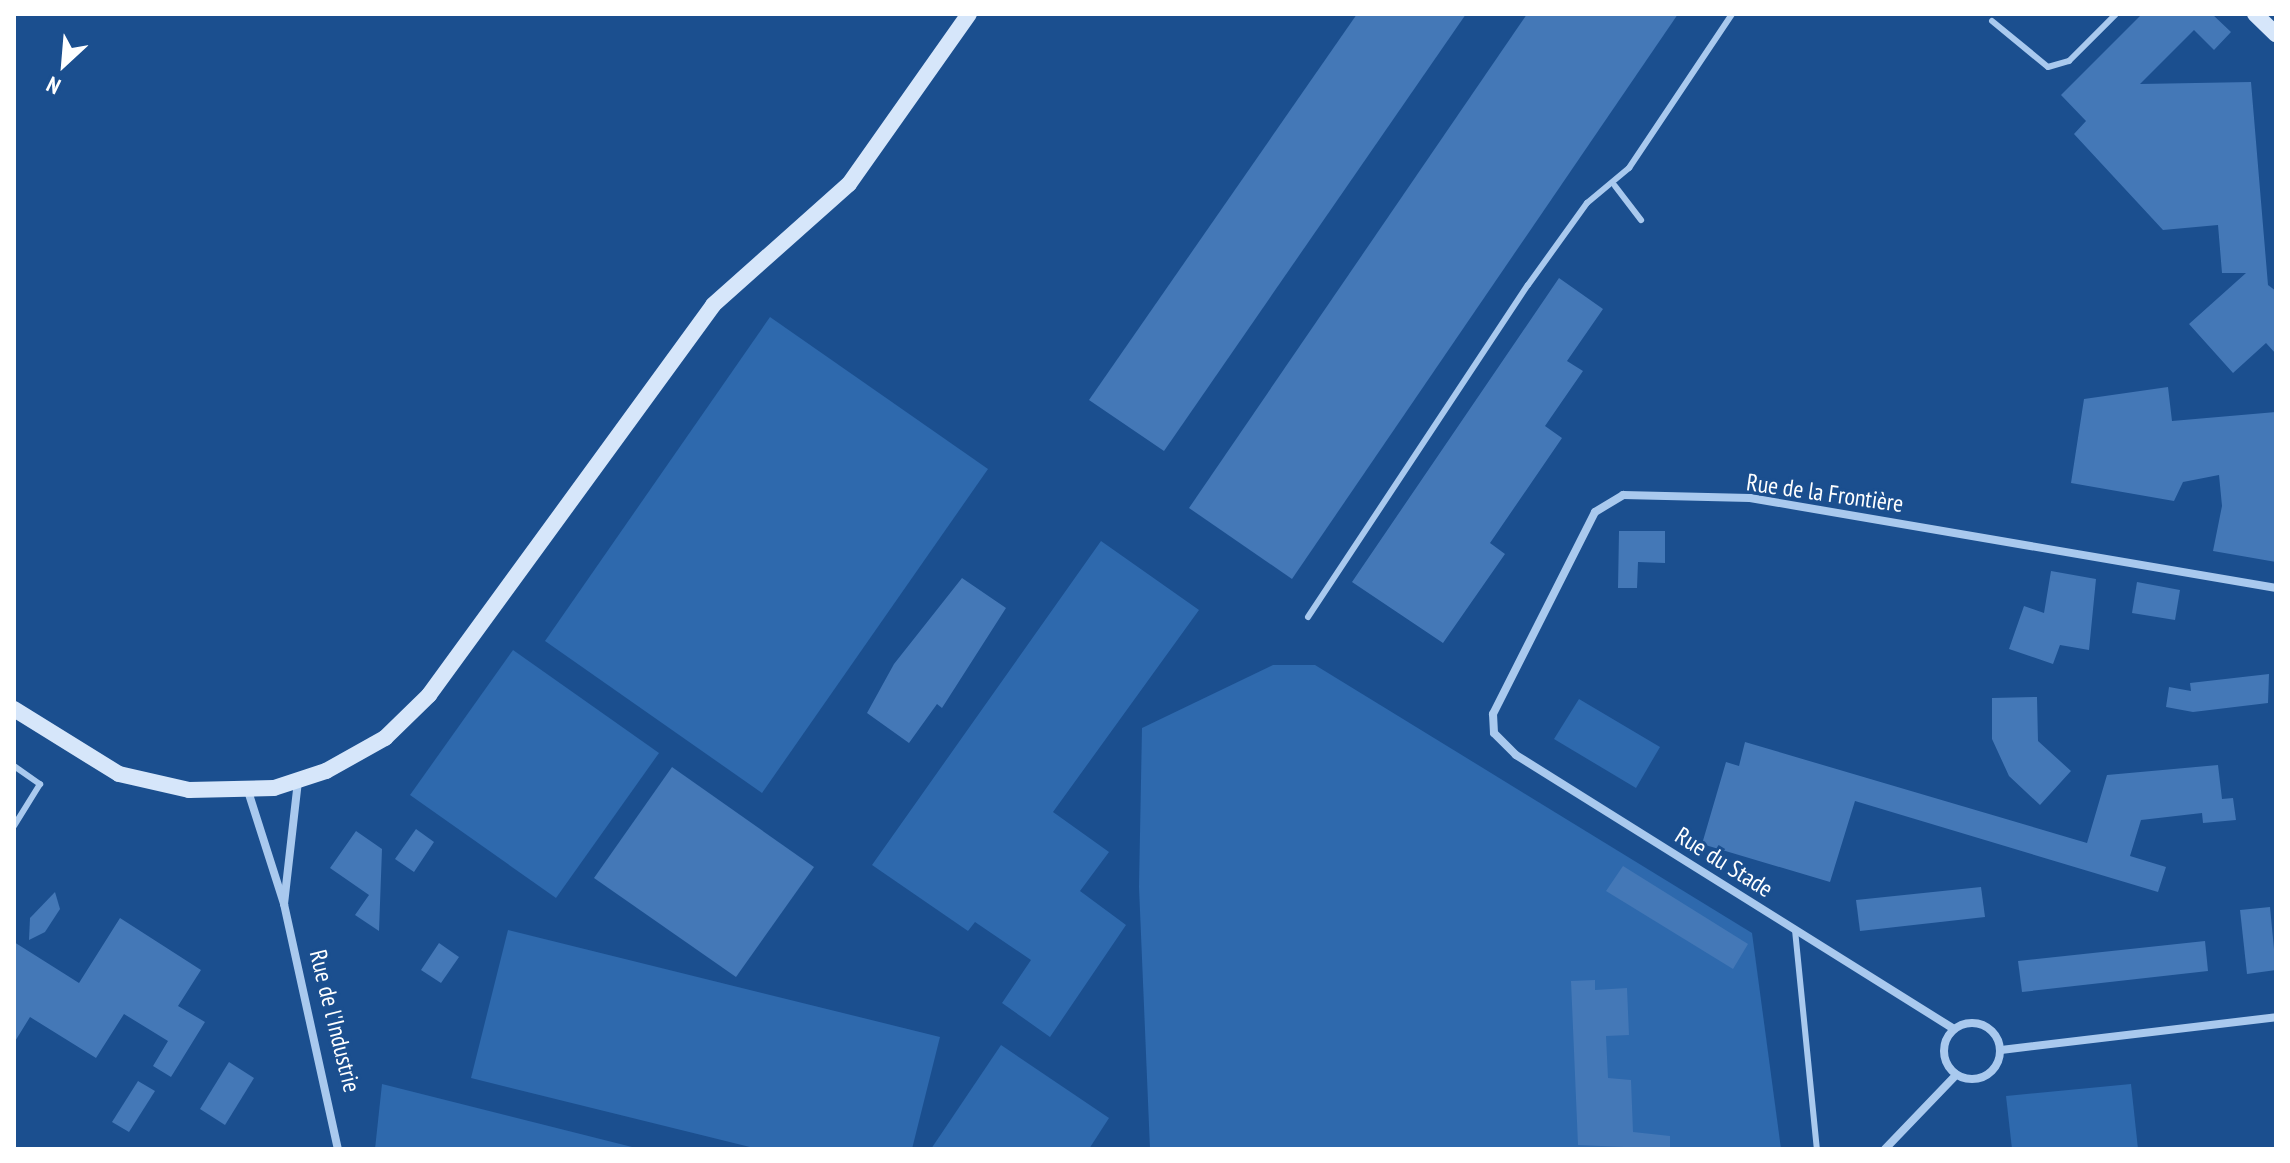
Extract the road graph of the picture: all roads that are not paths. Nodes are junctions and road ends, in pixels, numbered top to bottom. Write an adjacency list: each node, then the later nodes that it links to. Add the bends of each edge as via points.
1 (969, 14): 14 (main road, via 849,184 713,305 411,716 351,759)
2 (1732, 14): 7 (lane)
3 (2116, 14): 5 (lane, via 2069,61 2048,67)
4 (2255, 14): 6 (main road)
5 (1992, 21)
6 (2276, 34)
7 (1615, 186): 8 (lane); 10 (lane, via 1587,203 1528,285)
8 (1641, 220)
9 (2276, 588): 12 (street, Rue de la Frontière, via 1750,498 1606,501)
10 (1308, 617)
11 (14, 709): 15 (main road, via 119,774 189,790)
12 (1493, 714): 18 (street, Rue du Stade, via 1494,733 1516,755)
13 (14, 766): 16 (lane, via 40,784)
14 (298, 782): 15 (main road); 17 (street, Rue de l'Industrie)
15 (248, 791): 17 (street, Rue de l'Industrie)
16 (14, 826)
17 (284, 904): 23 (street, Rue de l'Industrie)
18 (1795, 930): 20 (street, Rue du Stade); 24 (lane)
19 (2276, 1017): 21 (street)
20 (1954, 1029): 21 (street, via 1980,1024); 22 (street, via 1944,1057)
21 (2001, 1050): 22 (street, via 1986,1076)
22 (1956, 1075): 25 (street)
23 (338, 1149)
24 (1817, 1149)
25 (1885, 1149)

